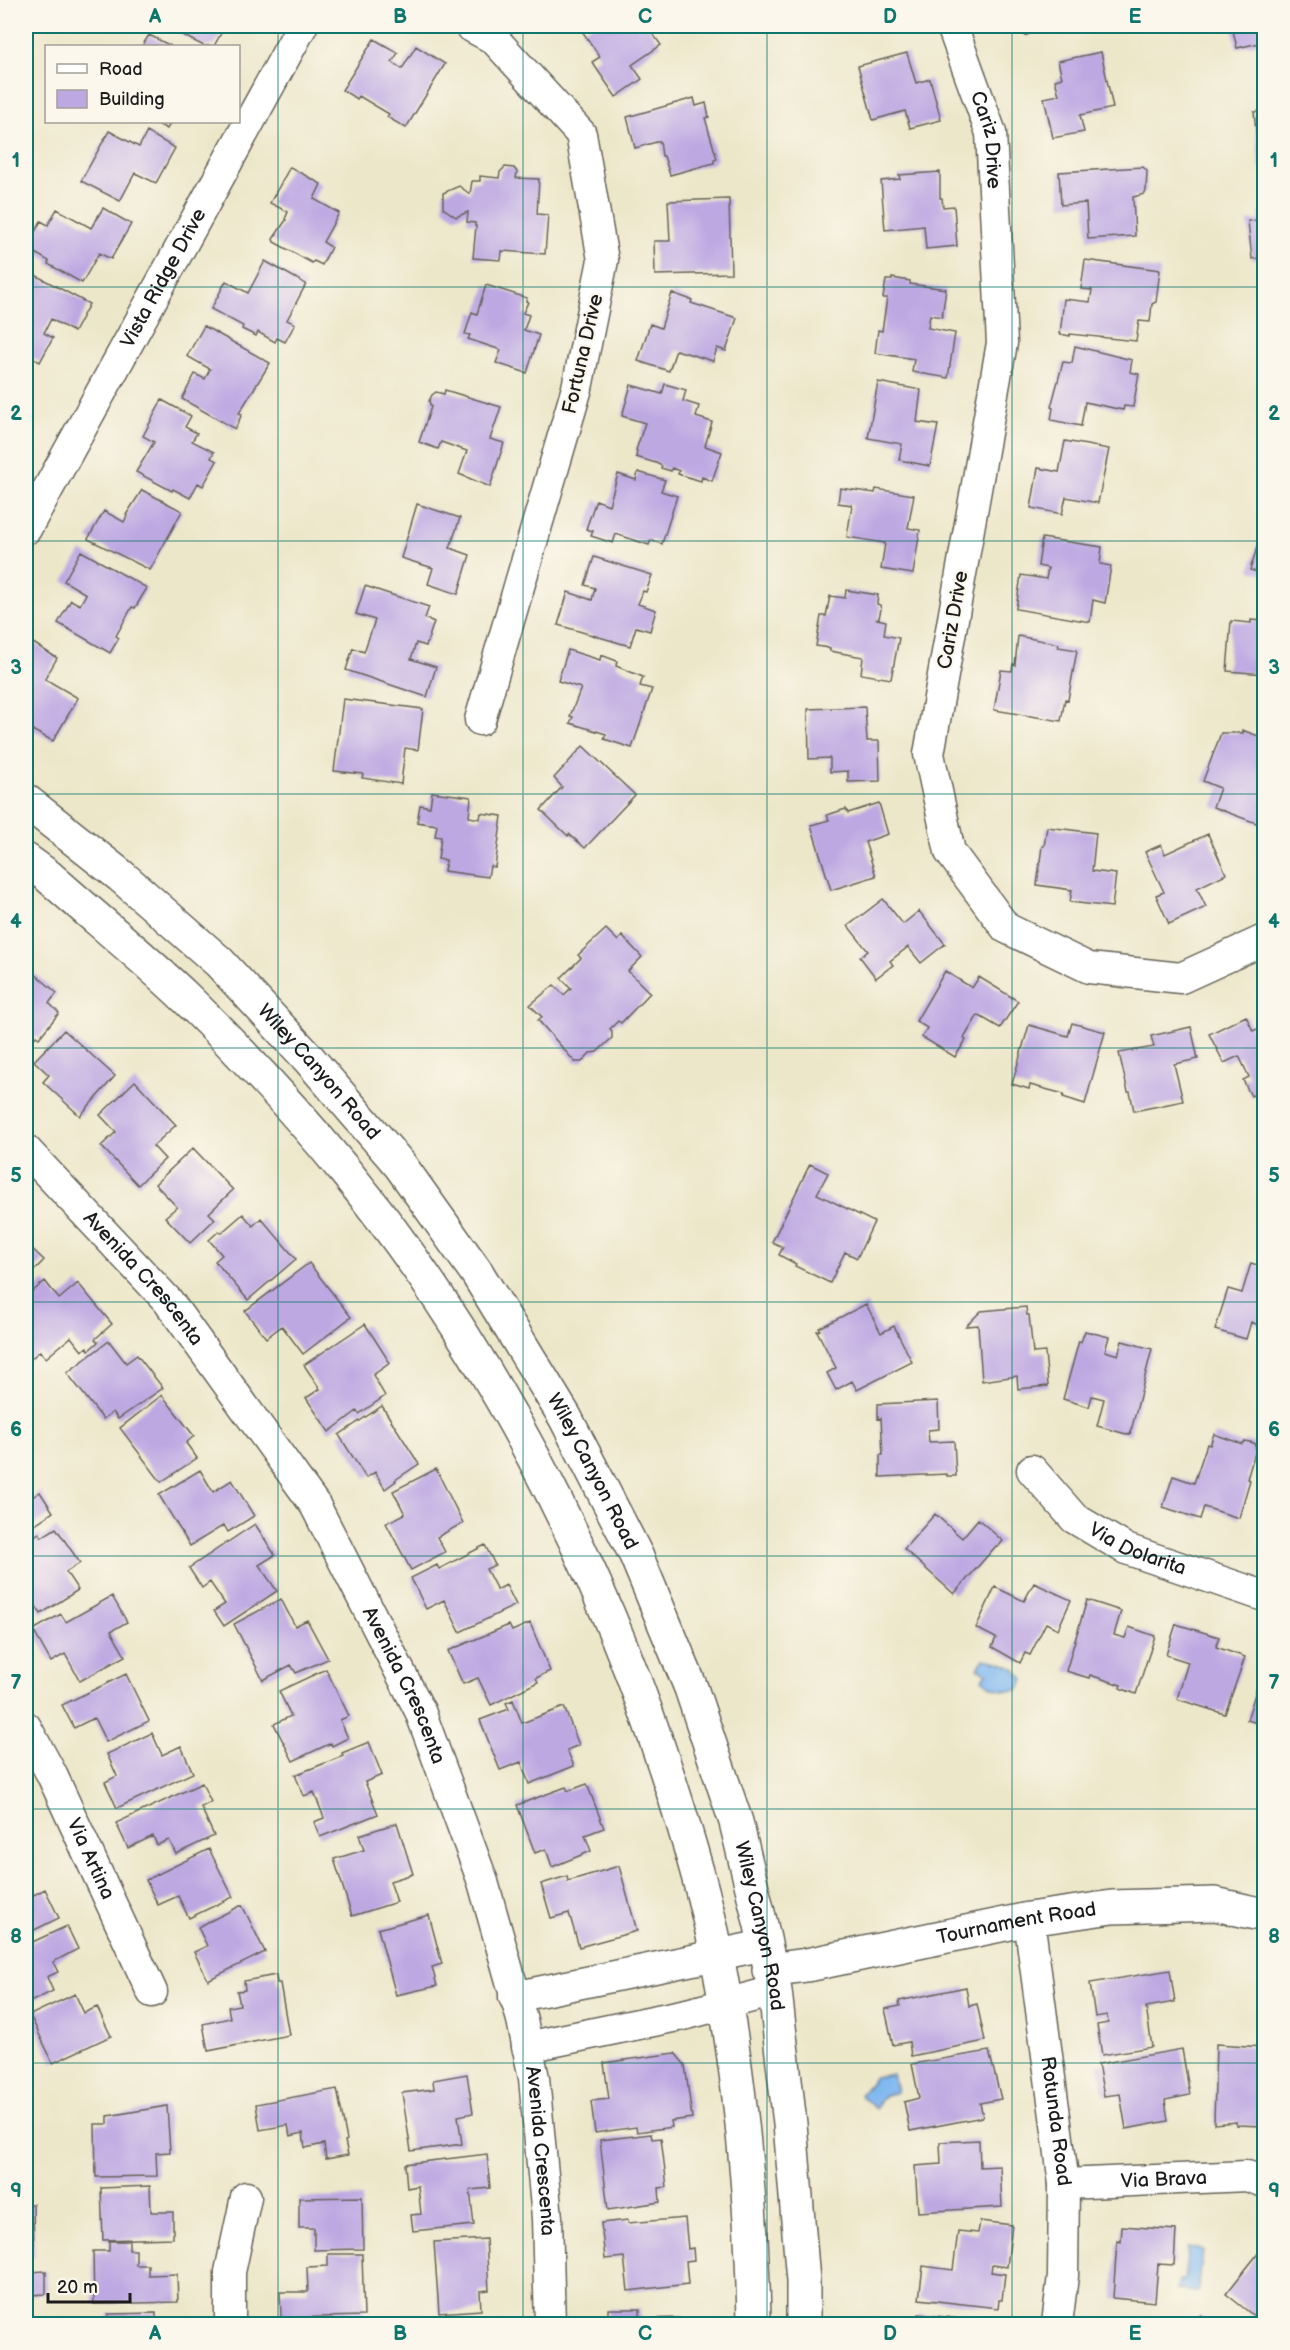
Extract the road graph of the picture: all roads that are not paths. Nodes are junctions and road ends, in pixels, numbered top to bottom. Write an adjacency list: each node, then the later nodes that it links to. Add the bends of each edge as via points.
1 (302, 26): 4 (street, Vista Ridge Drive)
2 (470, 26): 5 (street, Fortuna Drive, via 494,39 582,134 603,260 578,388)
3 (952, 26): 8 (street, Cariz Drive, via 991,133 1002,343 929,754 950,852 1006,928 1089,968 1181,978)
4 (26, 529)
5 (480, 720)
6 (26, 801): 16 (main road, Wiley Canyon Road, via 121,876 219,962 400,1166 477,1273 565,1417 636,1555 691,1688 736,1822)
7 (26, 860): 15 (main road, via 184,996 265,1080 345,1171 418,1267 482,1368 585,1562 642,1696 687,1834)
8 (1264, 940)
9 (26, 1150): 18 (street, Avenida Crescenta, via 168,1301 315,1505 420,1711 483,1882)
10 (1032, 1470): 11 (street, Via Dolarita, via 1074,1518 1126,1549)
11 (1264, 1596)
12 (26, 1727): 17 (street, Via Artina)
13 (1264, 1915): 14 (main road, Tournament Road, via 1215,1904 1112,1907)
14 (1029, 1919): 16 (main road, Tournament Road, via 807,1965); 22 (street, Rotunda Road)
15 (717, 1957): 16 (street, Tournament Road); 18 (street, Tournament Road); 19 (main road)
16 (770, 1969): 19 (street, Tournament Road); 27 (main road, Wiley Canyon Road, via 790,2124)
17 (152, 1992)
18 (514, 1997): 20 (street, Avenida Crescenta)
19 (725, 2003): 20 (street, Tournament Road); 26 (main road, via 735,2063 753,2254)
20 (527, 2047): 25 (street, Avenida Crescenta, via 534,2078 547,2218)
21 (1264, 2182): 22 (street, Via Brava, via 1247,2176)
22 (1065, 2184): 28 (street, Rotunda Road)
23 (246, 2197): 24 (street, via 230,2272)
24 (230, 2325)
25 (550, 2325)
26 (754, 2325)
27 (803, 2325)
28 (1058, 2325)

